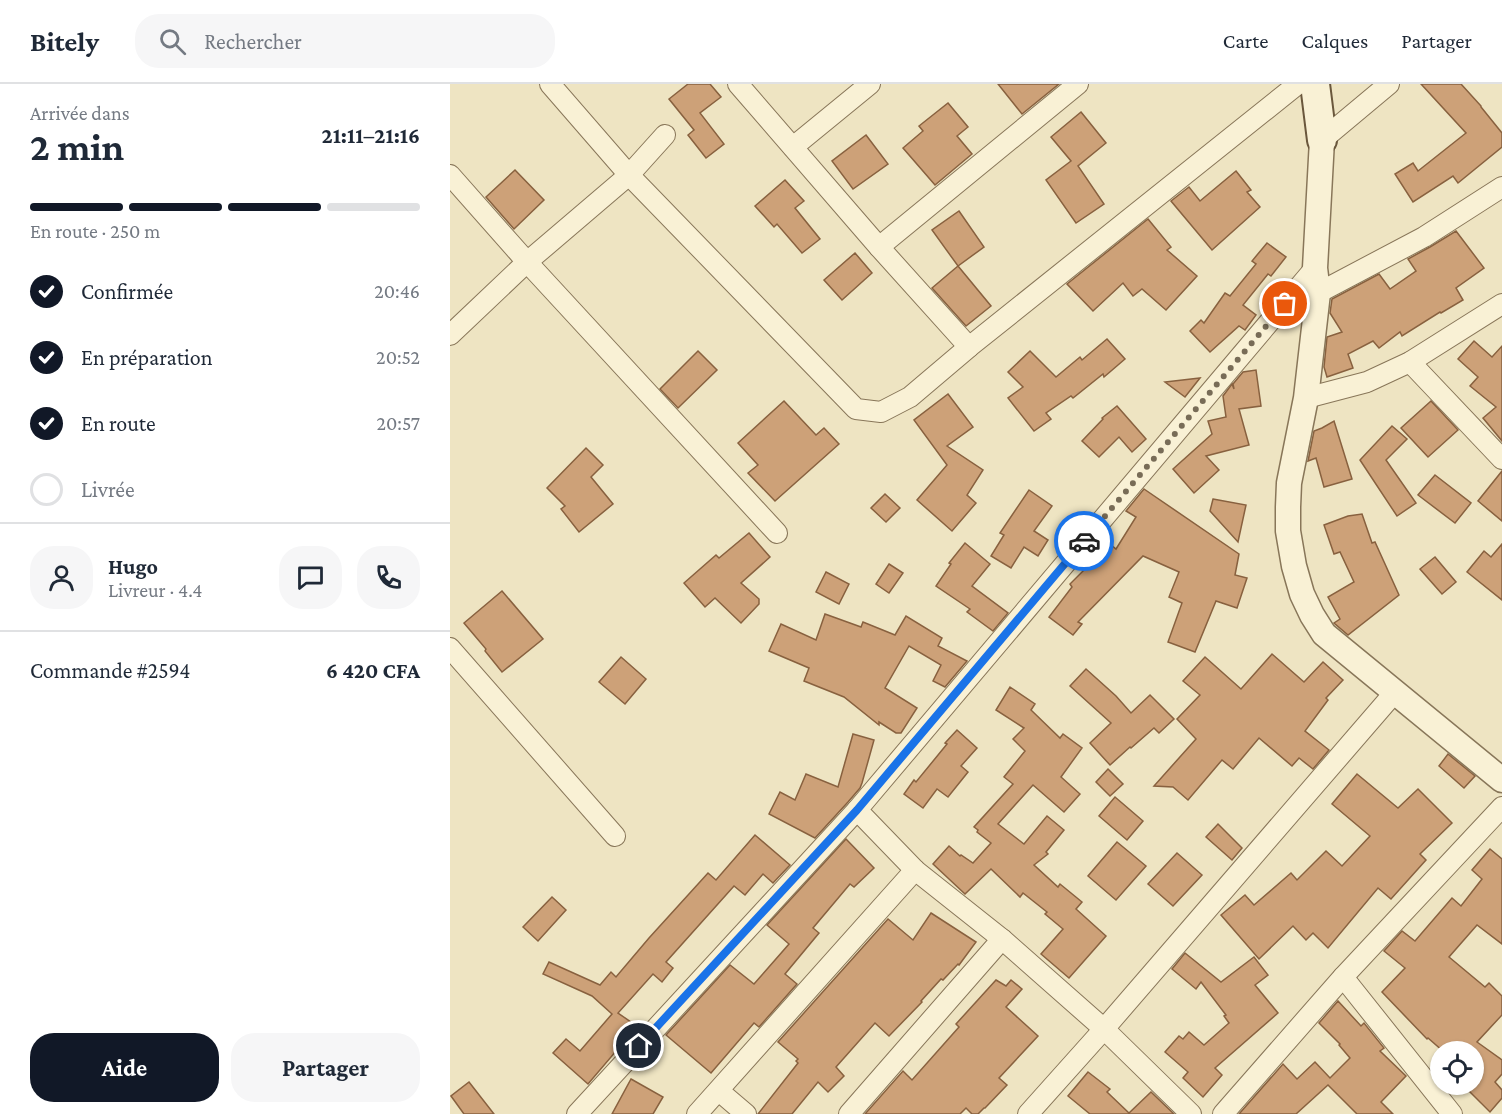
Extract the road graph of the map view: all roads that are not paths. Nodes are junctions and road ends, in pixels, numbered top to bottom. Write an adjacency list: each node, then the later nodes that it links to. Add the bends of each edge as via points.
1 (550, 84): 12 (street)
2 (738, 84): 10 (street)
3 (870, 84): 10 (street)
4 (1078, 84): 14 (street)
5 (1298, 84): 20 (street)
6 (1315, 84): 9 (main road)
7 (1389, 84): 9 (street)
8 (664, 135): 12 (street)
9 (1322, 140): 16 (street)
10 (793, 147): 14 (street)
11 (450, 175): 15 (street)
12 (629, 175): 15 (street); 20 (street, via 856,409 881,412 910,397)
13 (1502, 187): 17 (street, via 1424,237)
14 (879, 247): 20 (street)
15 (527, 262): 19 (street); 24 (street)
16 (1316, 268): 17 (street); 29 (street)
17 (1318, 293): 22 (street)
18 (1502, 304): 21 (street)
19 (450, 335)
20 (969, 347)
21 (1410, 362): 22 (street, via 1367,382); 23 (street)
22 (1306, 398): 26 (street, via 1287,507 1294,566 1302,594 1324,634)
23 (1502, 459)
24 (777, 533)
25 (450, 648): 30 (street)
26 (1395, 692): 27 (street); 34 (street)
27 (1502, 780)
28 (1502, 807): 33 (street)
29 (857, 810): 31 (street); 36 (street)
30 (615, 836)
31 (915, 870): 32 (street); 35 (street)
32 (1002, 939): 34 (street); 39 (street)
33 (1343, 977): 42 (street); 43 (street)
34 (1104, 1029): 40 (street); 41 (street)
35 (719, 1091): 37 (street); 38 (street)
36 (577, 1114)
37 (697, 1114)
38 (746, 1114)
39 (849, 1114)
40 (1028, 1114)
41 (1191, 1114)
42 (1223, 1114)
43 (1452, 1114)

